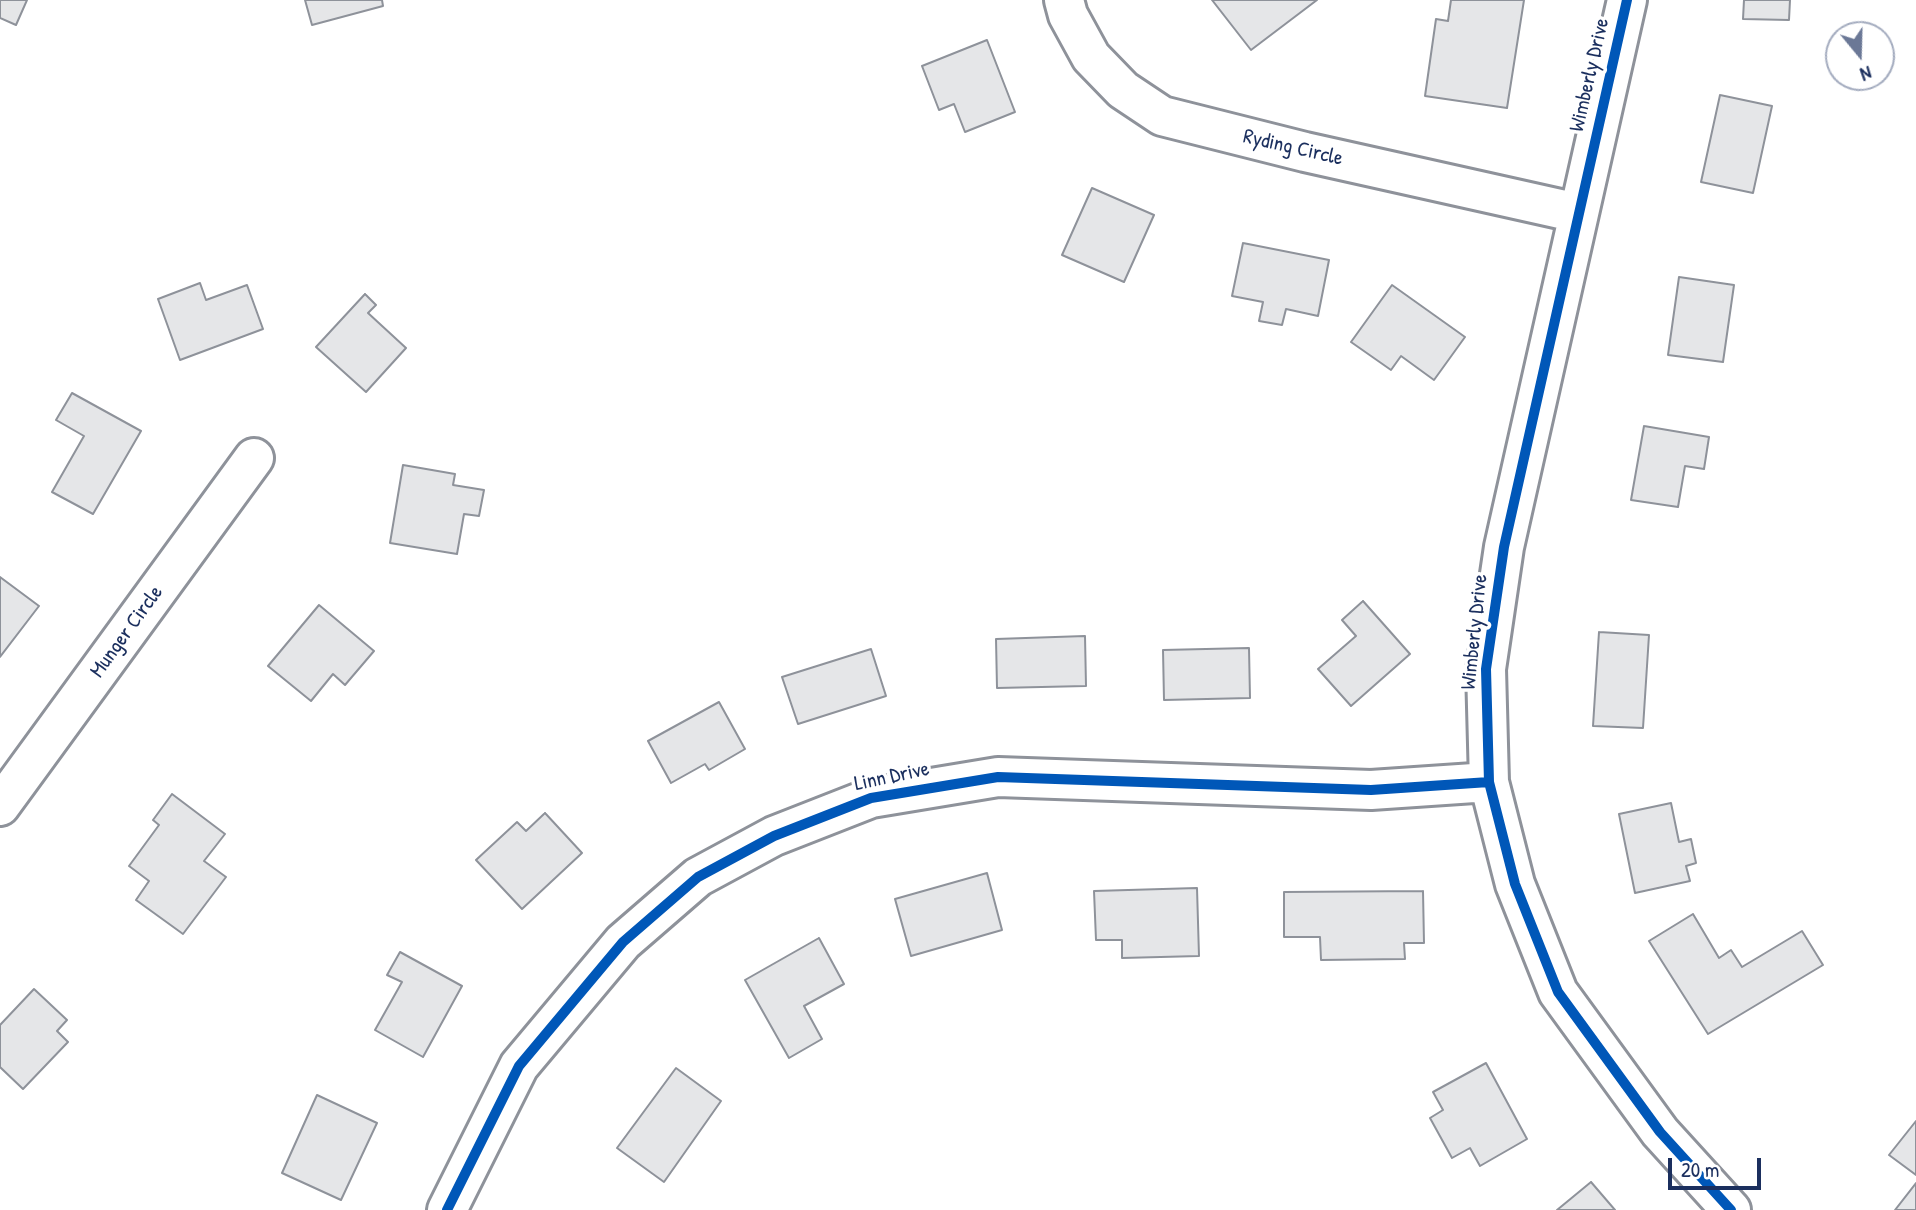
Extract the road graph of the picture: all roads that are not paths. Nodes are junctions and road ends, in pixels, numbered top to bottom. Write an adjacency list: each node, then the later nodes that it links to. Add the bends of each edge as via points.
1 (1064, 0): 3 (street, Ryding Circle, via 1091,57 1123,90 1162,116)
2 (1627, 0): 3 (street, Wimberly Drive)
3 (1578, 213): 5 (street, Wimberly Drive, via 1504,547 1486,669)
4 (254, 458): 6 (street, Munger Circle)
5 (1489, 782): 7 (street, Linn Drive, via 1371,790 998,777 871,798 774,836 698,877 623,942 519,1066); 8 (street, Wimberly Drive, via 1515,884 1558,992 1660,1132)
6 (0, 806)
7 (447, 1210)
8 (1731, 1210)

